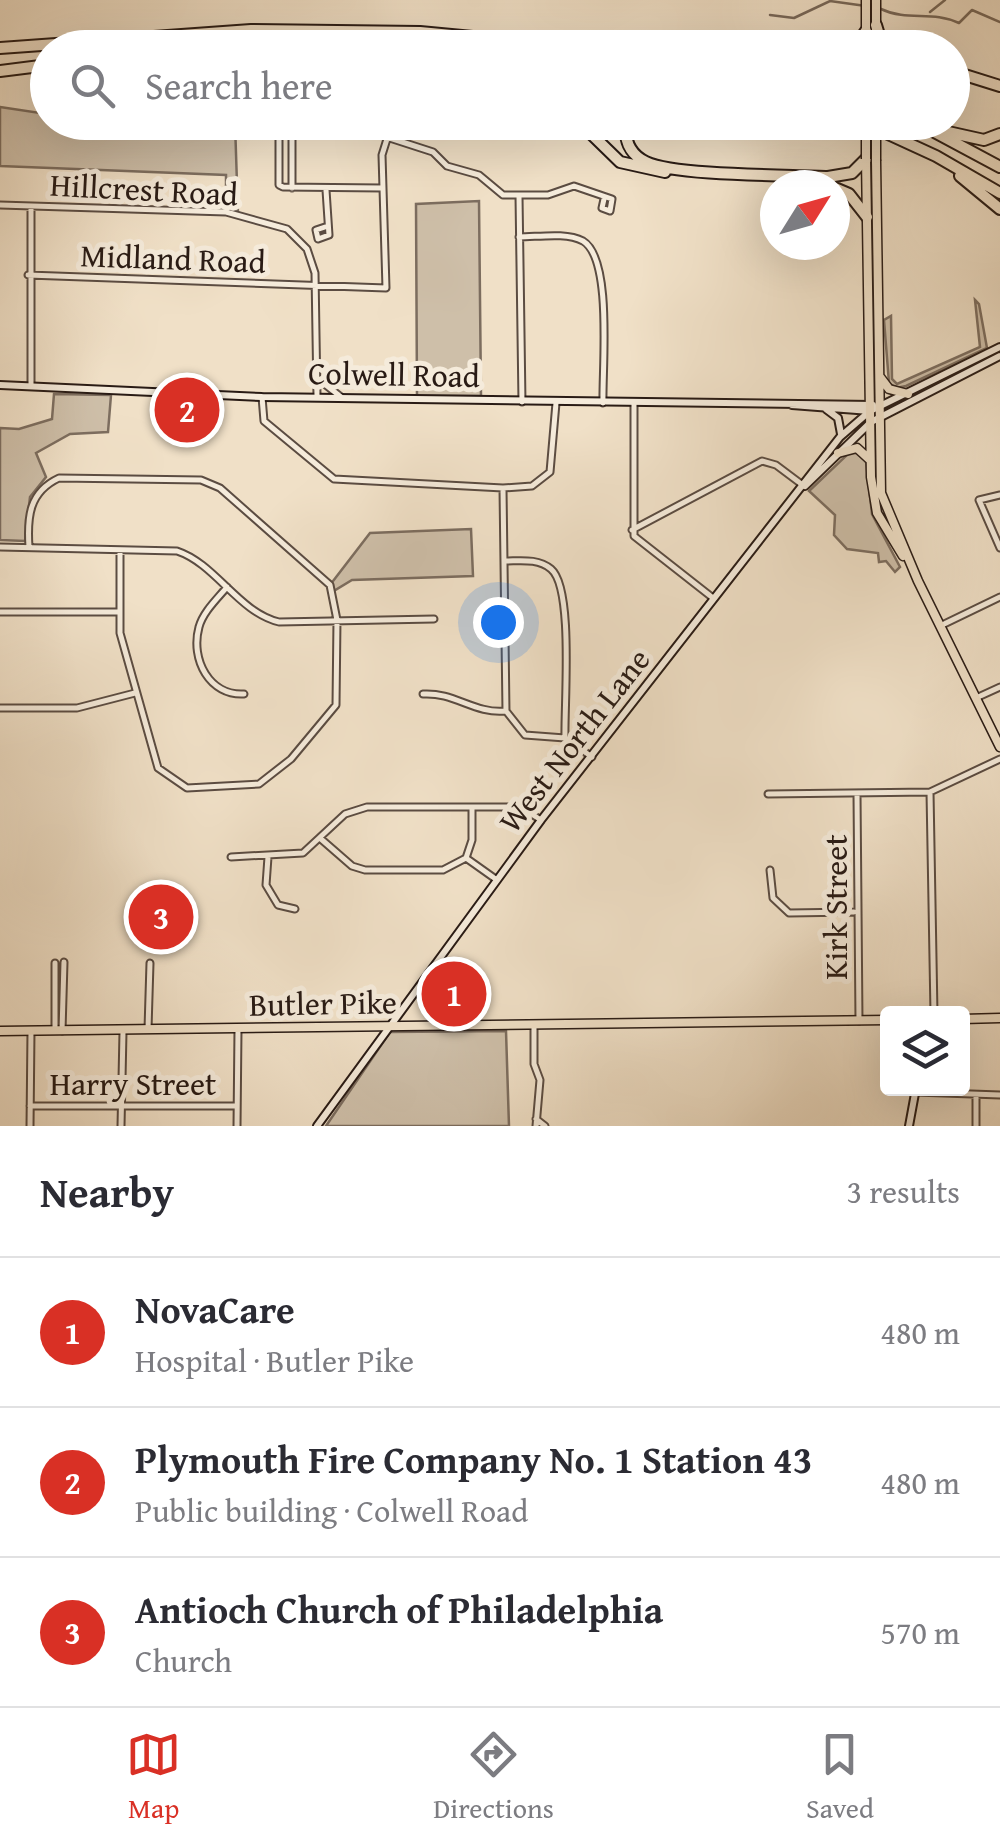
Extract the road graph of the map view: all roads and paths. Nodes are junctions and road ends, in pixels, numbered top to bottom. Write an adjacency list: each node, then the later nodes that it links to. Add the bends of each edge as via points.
1 (866, 0): 3 (main road)
2 (876, 0): 4 (main road)
3 (874, 30)
4 (874, 30)
5 (30, 46): 6 (highway)
6 (0, 48)
7 (30, 68): 8 (highway)
8 (0, 72)
9 (970, 72): 11 (highway)
10 (970, 75): 12 (highway)
11 (1000, 78)
12 (1000, 86)
13 (1000, 134): 24 (highway)
14 (278, 140): 29 (street, via 279,185)
15 (292, 140): 29 (street)
16 (387, 140): 30 (street)
17 (394, 140): 34 (street, via 479,175 499,193)
18 (595, 140): 28 (highway, via 634,169)
19 (626, 140): 26 (highway, via 635,155 668,167 828,177 852,173)
20 (867, 140): 26 (main road, bridge)
21 (874, 140): 26 (main road, bridge)
22 (902, 140): 25 (highway)
23 (951, 140): 27 (highway)
24 (970, 140)
25 (936, 156): 32 (highway); 38 (highway)
26 (871, 160): 39 (main road); 47 (main road)
27 (1000, 167)
28 (760, 180)
29 (292, 188): 31 (street)
30 (382, 188): 31 (street); 43 (street, Midland Road, via 386,288)
31 (326, 190): 40 (street)
32 (1000, 193)
33 (850, 195): 39 (highway)
34 (520, 196): 35 (street, via 574,186); 41 (street)
35 (604, 199)
36 (0, 204): 37 (street, Hillcrest Road)
37 (32, 206): 42 (street); 43 (street, Hillcrest Road, via 226,212 275,222 307,249)
38 (1000, 210)
39 (867, 217): 60 (main road)
40 (325, 228)
41 (520, 238): 54 (street); 55 (street, via 573,237 594,252 601,274)
42 (28, 275): 43 (street, Midland Road); 49 (street)
43 (315, 286): 46 (street, Hillcrest Road)
44 (1000, 348): 50 (street)
45 (1000, 356): 60 (street, via 893,413)
46 (316, 377): 51 (street, Hillcrest Road); 52 (street)
47 (880, 378): 50 (main road); 60 (main road)
48 (0, 384): 49 (street, Colwell Road)
49 (31, 385): 53 (street, Colwell Road)
50 (908, 394): 60 (street)
51 (316, 396): 52 (street, Colwell Road); 53 (street, Colwell Road)
52 (342, 396): 54 (street, Colwell Road)
53 (262, 397): 66 (street, via 264,421 334,479)
54 (522, 402): 57 (street, Colwell Road)
55 (602, 403): 57 (street, Colwell Road); 58 (street, Colwell Road)
56 (786, 403): 58 (street, Colwell Road); 59 (street, Colwell Road); 60 (street, Colwell Road)
57 (556, 404): 66 (street, via 550,472 532,486)
58 (634, 404): 68 (street)
59 (824, 408): 60 (street, Colwell Road); 62 (street, via 838,418)
60 (876, 409): 61 (main road); 62 (street, West North Lane); 74 (main road, via 881,493)
61 (870, 422): 63 (street, West North Lane); 64 (main road)
62 (840, 437): 65 (street, West North Lane)
63 (838, 453): 64 (main road, via 857,448); 65 (street, West North Lane)
64 (871, 463): 74 (main road, via 877,513)
65 (804, 486): 68 (street, via 762,461); 77 (street, West North Lane)
66 (503, 488): 73 (street)
67 (1000, 495): 71 (street, via 979,500)
68 (632, 530): 77 (street)
69 (0, 547): 70 (street)
70 (29, 548): 72 (street); 81 (street, via 34,500 59,478 201,480 220,488 324,576)
71 (1000, 548)
72 (120, 551): 75 (street, via 177,550); 79 (street)
73 (505, 561): 89 (street); 90 (street, via 543,564 559,578)
74 (912, 568): 82 (main road)
75 (227, 587): 81 (street, via 268,620); 85 (street, via 199,623 197,642 217,690)
76 (1000, 597): 82 (street)
77 (716, 600): 92 (street, West North Lane)
78 (0, 612): 79 (street)
79 (117, 612): 84 (street)
80 (434, 619): 81 (street)
81 (337, 620): 84 (street, via 336,705 291,760 260,784 187,788 166,778 152,755)
82 (940, 626): 87 (main road)
83 (1000, 687): 87 (street)
84 (136, 693): 88 (street, via 77,708)
85 (244, 694)
86 (423, 694): 89 (street, via 444,693 479,709)
87 (976, 698): 91 (main road)
88 (0, 708)
89 (506, 711): 90 (street, via 525,735)
90 (565, 738): 92 (street)
91 (1000, 746)
92 (592, 757): 98 (street, West North Lane)
93 (1000, 759): 94 (street)
94 (930, 792): 95 (street); 110 (street)
95 (857, 793): 96 (street); 106 (street, Kirk Street)
96 (768, 794)
97 (472, 808): 98 (street, via 522,808); 99 (street, via 367,807 345,814); 102 (street)
98 (542, 820): 104 (street, West North Lane)
99 (321, 839): 101 (street, via 303,853); 102 (street, via 365,870 444,870)
100 (232, 857): 101 (street)
101 (268, 857): 105 (street, via 270,894 278,905)
102 (466, 858): 104 (street)
103 (770, 870): 106 (street, via 773,898 789,913)
104 (496, 880): 115 (street, West North Lane)
105 (295, 908)
106 (854, 912): 114 (street, Kirk Street)
107 (64, 962): 120 (street)
108 (55, 963): 120 (street)
109 (150, 963): 122 (street)
110 (934, 1006)
111 (1000, 1018): 113 (main road)
112 (880, 1020): 114 (main road, Butler Pike)
113 (970, 1020)
114 (859, 1021): 116 (main road, Butler Pike)
115 (387, 1026): 116 (main road, Butler Pike); 117 (main road, Butler Pike); 134 (street, West North Lane)
116 (534, 1026): 130 (street)
117 (238, 1030): 122 (main road, Butler Pike); 128 (street)
118 (0, 1031): 119 (main road, Butler Pike)
119 (31, 1031): 120 (main road, Butler Pike); 127 (street)
120 (58, 1031): 121 (main road, Butler Pike)
121 (122, 1032): 122 (main road, Butler Pike); 129 (street)
122 (148, 1032)
123 (970, 1095): 126 (street)
124 (1000, 1095): 126 (street)
125 (915, 1096): 136 (street)
126 (976, 1096): 137 (street)
127 (30, 1106): 129 (street, Harry Street); 131 (street)
128 (237, 1106): 129 (street, Harry Street); 133 (street)
129 (121, 1107): 132 (street)
130 (536, 1122): 135 (street)
131 (30, 1126)
132 (121, 1126)
133 (237, 1126)
134 (317, 1126)
135 (545, 1126)
136 (909, 1126)
137 (976, 1126)

